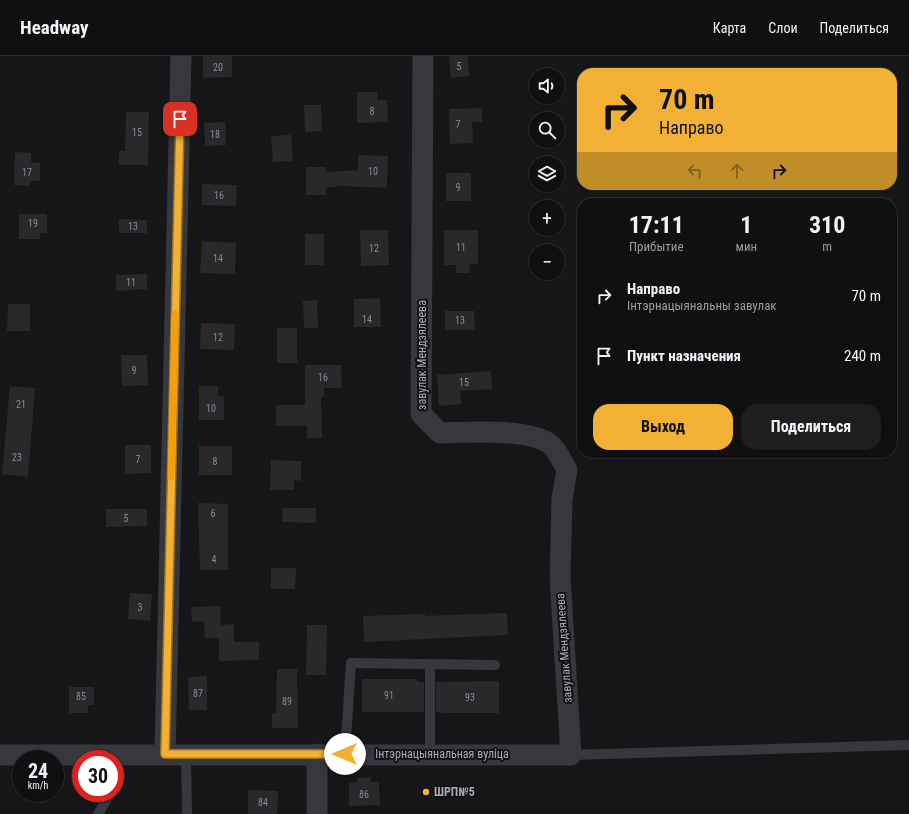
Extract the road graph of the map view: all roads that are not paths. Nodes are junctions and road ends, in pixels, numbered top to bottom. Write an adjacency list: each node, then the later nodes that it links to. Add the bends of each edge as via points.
1 (181, 56): 6 (street)
2 (423, 56): 11 (street, завулак Мендзялеева, via 421,414 440,433 486,431 531,437 550,444 567,470 562,499 560,577)
3 (430, 664): 4 (lane); 9 (lane, via 351,663); 10 (lane)
4 (495, 665)
5 (909, 745): 11 (lane)
6 (165, 754): 7 (street, Інтэрнацыянальная вуліца); 14 (street, Інтэрнацыянальная вуліца)
7 (186, 754): 8 (street, Інтэрнацыянальная вуліца); 17 (lane)
8 (317, 754): 9 (street, Інтэрнацыянальная вуліца); 18 (street)
9 (345, 754): 10 (street, Інтэрнацыянальная вуліца)
10 (430, 754): 11 (street, Інтэрнацыянальная вуліца)
11 (571, 754)
12 (0, 755): 13 (street, Інтэрнацыянальная вуліца)
13 (72, 756)
14 (124, 756)
15 (105, 802): 16 (lane)
16 (98, 814)
17 (187, 814)
18 (317, 814)

